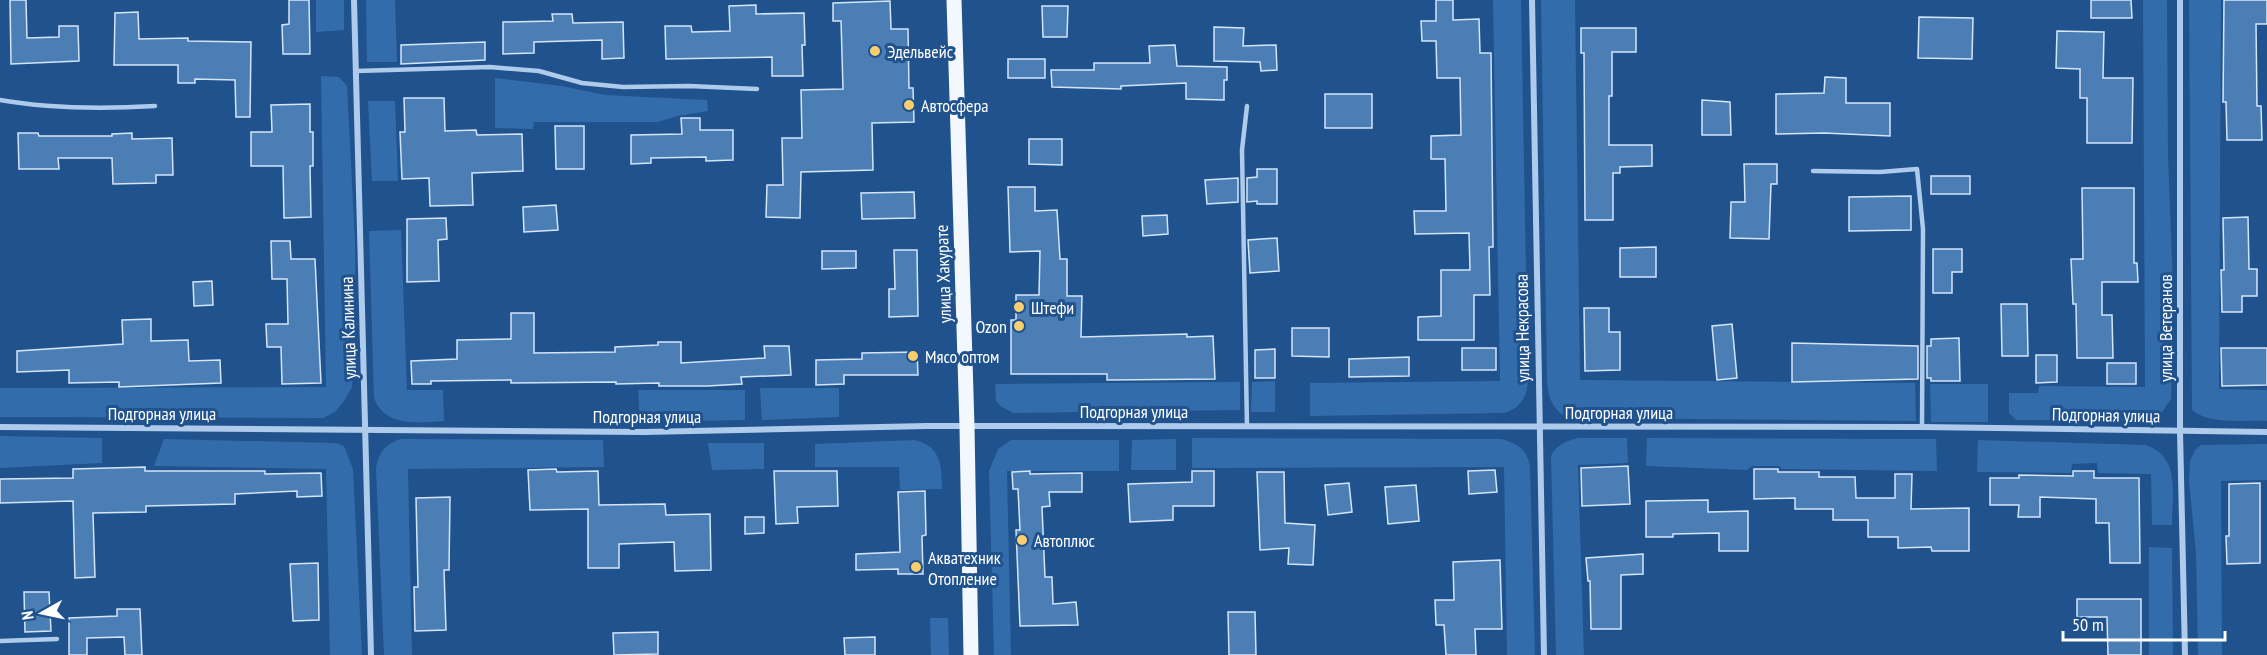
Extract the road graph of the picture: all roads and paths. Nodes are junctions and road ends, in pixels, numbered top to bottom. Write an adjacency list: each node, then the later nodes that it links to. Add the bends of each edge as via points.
1 (354, 0): 5 (street, улица Калинина)
2 (954, 0): 11 (main road, улица Хакурате)
3 (1532, 0): 14 (street, улица Некрасова)
4 (2180, 0): 17 (street, улица Ветеранов)
5 (356, 71): 6 (lane, via 490,67 539,71 582,83 623,87); 16 (street, улица Калинина)
6 (757, 89)
7 (0, 100): 8 (lane, via 100,109)
8 (155, 106)
9 (1247, 106): 13 (lane, via 1242,150)
10 (1813, 171): 15 (lane, via 1917,169 1923,229)
11 (967, 426): 13 (street, Подгорная улица); 16 (street, Подгорная улица, via 644,432); 22 (main road, улица Хакурате)
12 (0, 427): 16 (street, Подгорная улица)
13 (1247, 427): 14 (street, Подгорная улица)
14 (1539, 427): 15 (street, Подгорная улица); 23 (street, улица Некрасова)
15 (1922, 427): 17 (street, Подгорная улица)
16 (366, 429): 21 (street, улица Калинина)
17 (2180, 431): 18 (street, Подгорная улица); 24 (street, улица Ветеранов)
18 (2267, 432)
19 (57, 639): 20 (lane)
20 (0, 641)
21 (371, 655)
22 (971, 655)
23 (1544, 655)
24 (2185, 655)

